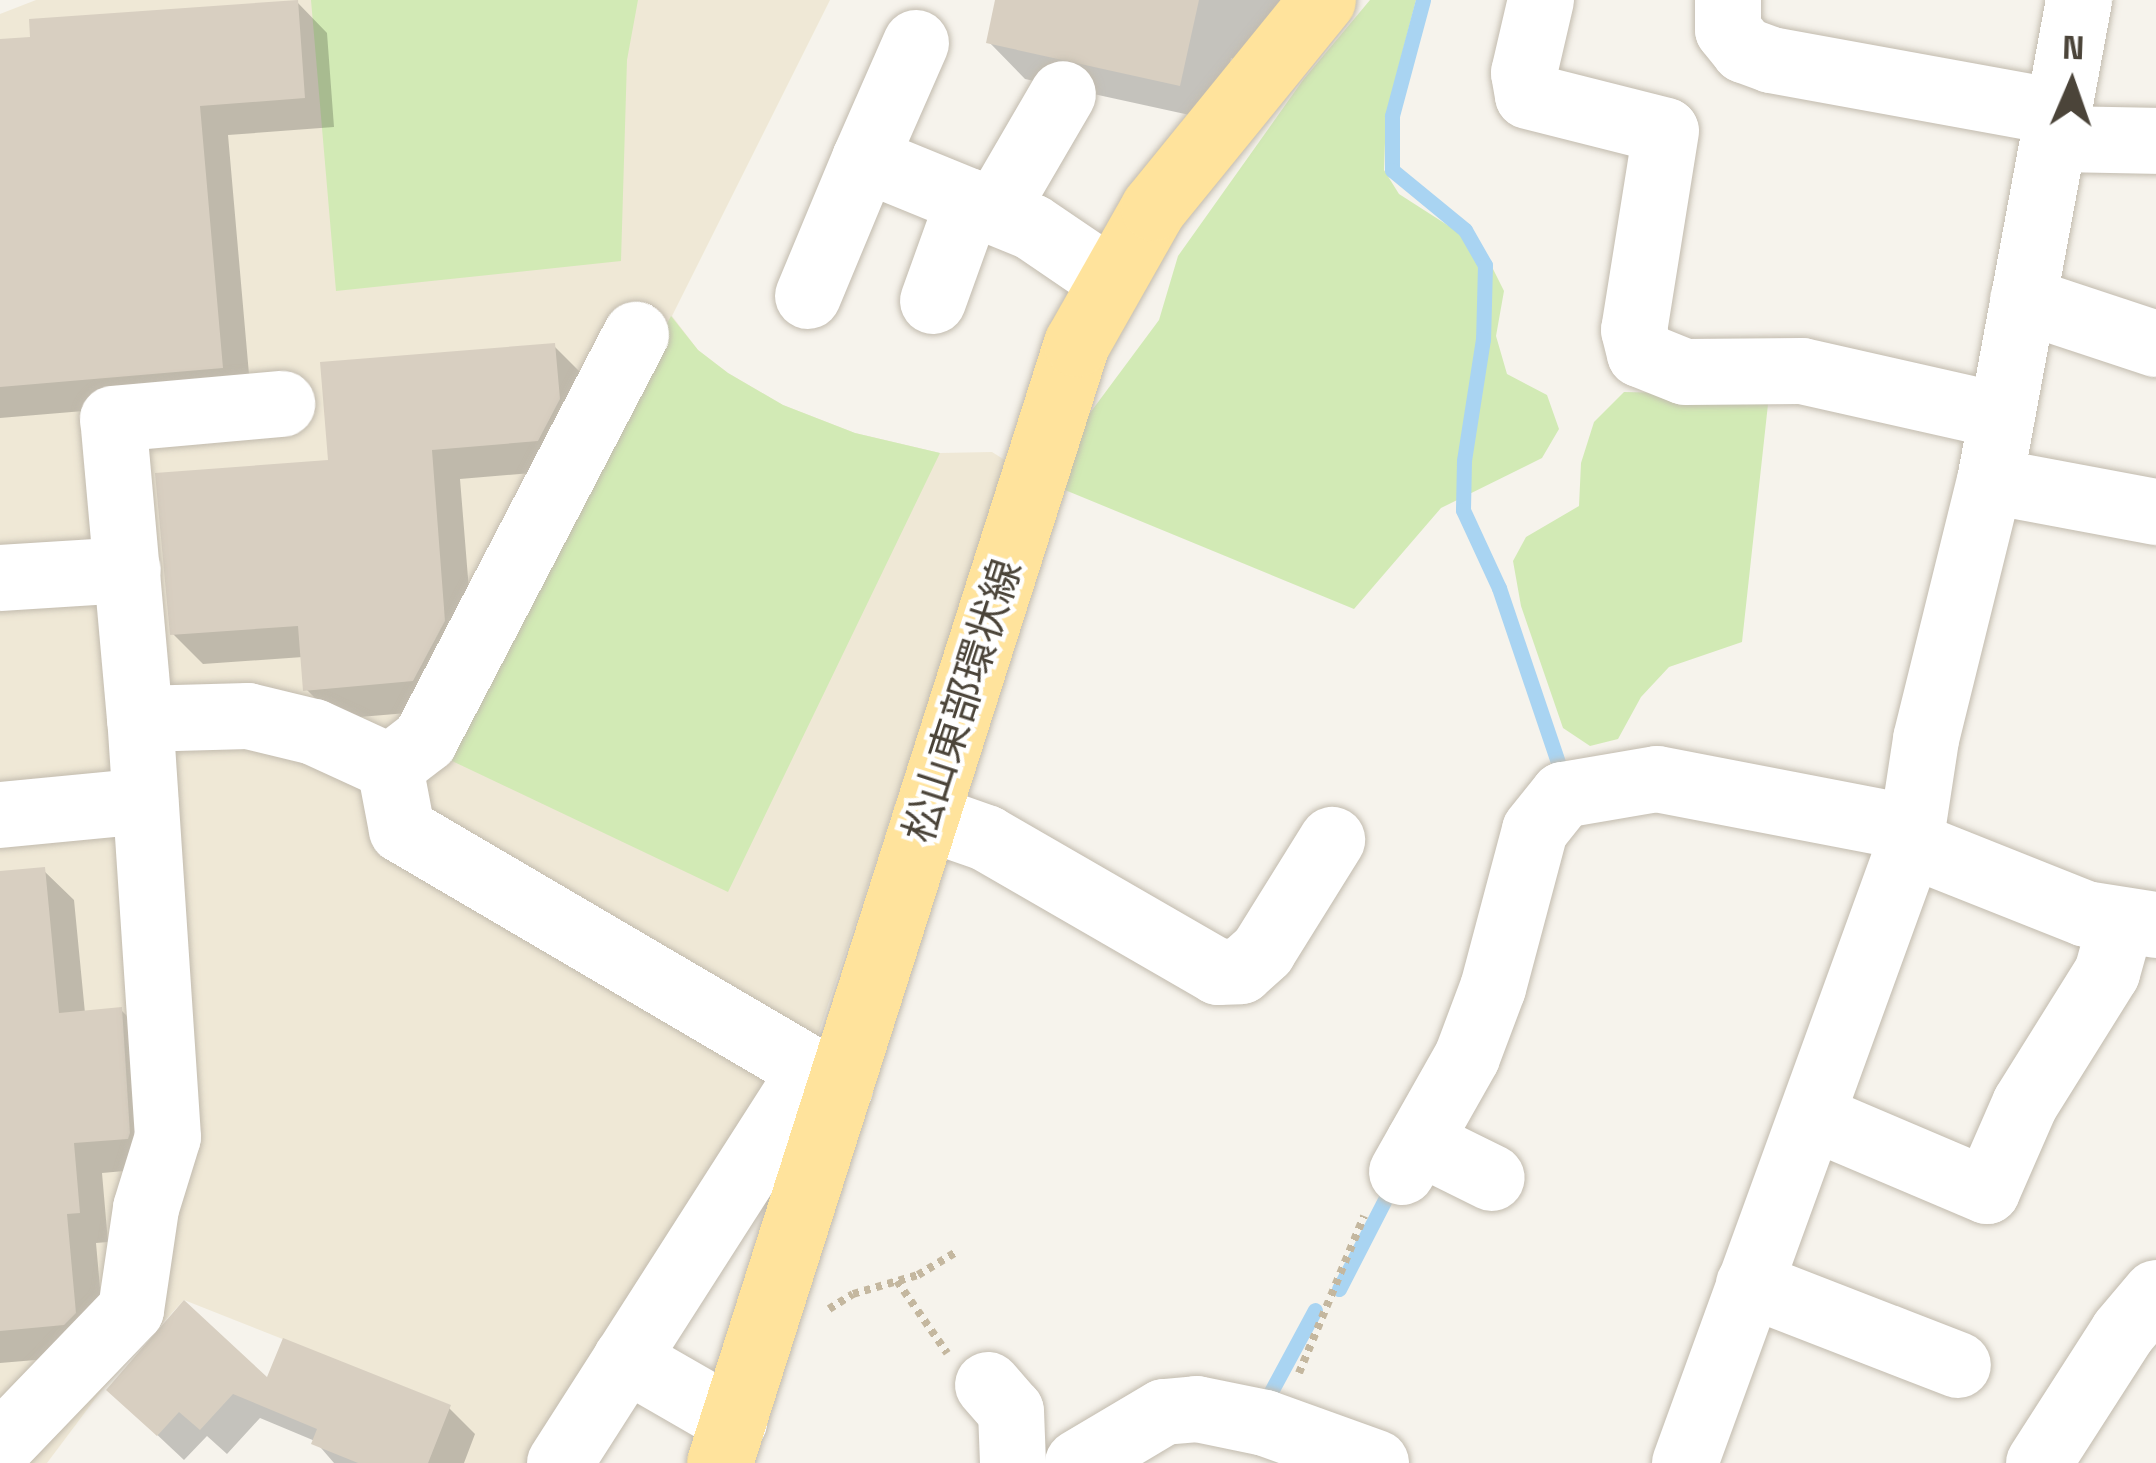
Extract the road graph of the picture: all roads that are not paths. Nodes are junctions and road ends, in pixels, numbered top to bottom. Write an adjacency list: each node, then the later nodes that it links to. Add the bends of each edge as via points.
1 (1323, 0): 12 (main road, 松山東部環状線, via 1154,208)
2 (1541, 0): 19 (street, via 1524,73 1528,96 1666,131 1634,330 1640,354 1685,372 1802,371)
3 (1728, 0): 8 (street, via 1728,30 1744,50)
4 (2035, 0): 8 (street)
5 (2079, 0): 8 (street)
6 (916, 43): 10 (street)
7 (1063, 94): 11 (street)
8 (2042, 118): 9 (street); 14 (street)
9 (2156, 141)
10 (865, 159): 11 (street); 13 (street)
11 (982, 206): 12 (street, via 1032,227); 15 (street)
12 (1110, 280): 28 (main road, 松山東部環状線, via 1077,344)
13 (808, 296)
14 (2024, 300): 17 (street); 19 (street)
15 (933, 301)
16 (636, 335): 25 (street, via 425,740)
17 (2156, 344)
18 (283, 404): 22 (street, via 113,419)
19 (2002, 416): 20 (street)
20 (1990, 481): 21 (street); 29 (street, via 1926,739)
21 (2156, 512)
22 (128, 570): 23 (street); 24 (street)
23 (0, 578)
24 (140, 718): 25 (street, via 248,716 314,732); 26 (street)
25 (390, 767): 32 (street, via 402,830)
26 (145, 801): 27 (street); 42 (street, via 168,1137 146,1208 131,1310)
27 (0, 815)
28 (926, 817): 30 (street, via 986,838 1218,971 1241,970 1262,951); 32 (main road, 松山東部環状線)
29 (1911, 836): 31 (street); 33 (street); 34 (street, via 1657,779 1563,795 1535,830 1466,1057 1410,1157)
30 (1332, 840)
31 (2139, 924): 33 (street, via 2026,1104 1987,1191)
32 (826, 1078): 37 (street); 41 (main road, 松山東部環状線, via 767,1318)
33 (1815, 1118): 35 (street)
34 (1492, 1178)
35 (1749, 1284): 38 (street); 48 (street)
36 (2156, 1293): 49 (street)
37 (626, 1359): 41 (street); 43 (street)
38 (1958, 1365)
39 (988, 1385): 44 (street, via 1011,1411)
40 (1265, 1423): 45 (street, via 1197,1409 1164,1412); 46 (street); 47 (street)
41 (727, 1442)
42 (0, 1446)
43 (560, 1463)
44 (1013, 1463)
45 (1078, 1463)
46 (1208, 1463)
47 (1376, 1463)
48 (1685, 1463)
49 (2038, 1463)

